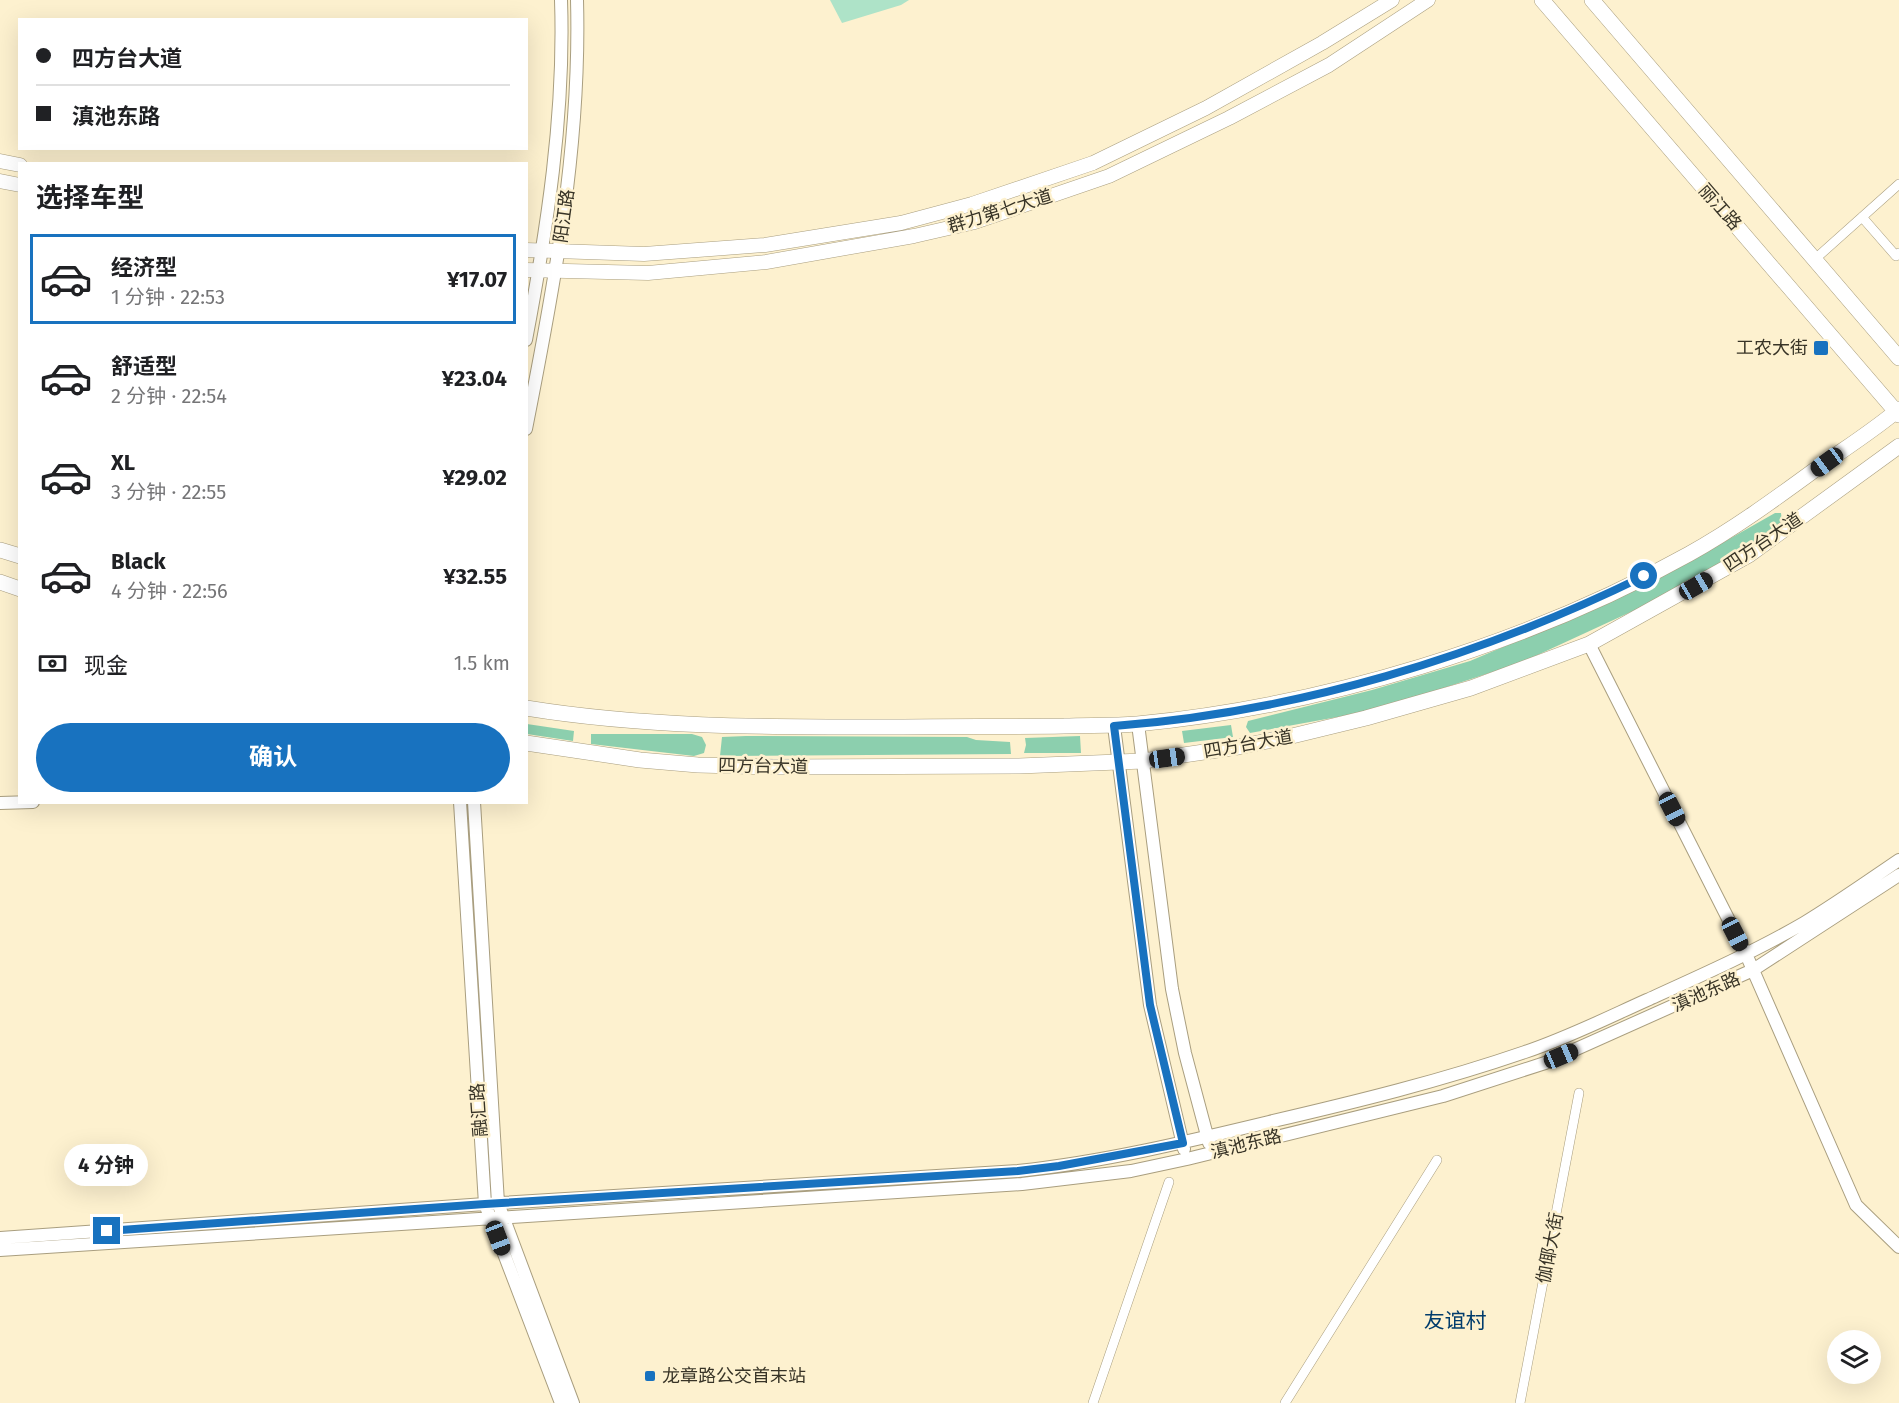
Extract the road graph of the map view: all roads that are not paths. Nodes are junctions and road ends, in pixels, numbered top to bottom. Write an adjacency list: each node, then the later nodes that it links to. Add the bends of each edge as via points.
1 (561, 0): 14 (street, 阳江路, via 554,165)
2 (577, 0): 15 (street, 阳江路, via 571,166)
3 (1392, 0): 15 (main road, 群力第七大道, via 1206,108 1093,164 972,204 901,223 765,245 644,254)
4 (1428, 0): 19 (main road, 群力第七大道, via 1329,65 1229,118 1109,176 975,222 766,262 648,273)
5 (1542, 0): 22 (main road, 丽江路)
6 (1592, 0): 17 (main road, 丽江路)
7 (0, 161): 8 (main road)
8 (18, 165)
9 (0, 181): 11 (main road)
10 (1899, 184): 12 (street)
11 (18, 185)
12 (1862, 217): 16 (street); 17 (street)
13 (528, 250): 14 (main road, 群力第七大道)
14 (542, 251): 15 (main road, 群力第七大道); 18 (street, 阳江路)
15 (560, 252): 19 (street, 阳江路)
16 (1898, 256)
17 (1814, 260): 21 (main road, 丽江路)
18 (533, 270): 19 (main road, 群力第七大道); 20 (street, 阳江路)
19 (557, 270): 23 (street, 阳江路)
20 (528, 320)
21 (1899, 358)
22 (1898, 412): 31 (main road, 四方台大道, via 1739,524 1581,607 1493,642 1398,673 1254,707)
23 (528, 419)
24 (1899, 446): 29 (main road, 四方台大道, via 1749,555)
25 (0, 550): 26 (main road)
26 (18, 555)
27 (0, 582): 28 (main road)
28 (18, 588)
29 (1589, 644): 34 (main road, 四方台大道, via 1471,688 1366,718 1238,747); 42 (street)
30 (528, 708): 32 (main road, 四方台大道, via 698,726)
31 (1138, 724): 32 (main road, 四方台大道); 34 (street)
32 (1114, 726): 35 (street)
33 (528, 743): 35 (main road, 四方台大道, via 698,765)
34 (1143, 761): 35 (main road, 四方台大道); 45 (street, via 1172,989)
35 (1118, 763): 46 (street, via 1150,1005)
36 (18, 803): 37 (street)
37 (0, 804)
38 (460, 804): 51 (street, 融汇路)
39 (474, 804): 51 (street, 融汇路)
40 (1899, 860): 42 (street, 滇池东路, via 1805,922)
41 (1899, 875): 43 (street, 滇池东路)
42 (1746, 954): 43 (street); 45 (street, 滇池东路, via 1527,1052 1414,1086)
43 (1753, 970): 47 (street, 滇池东路, via 1545,1063 1443,1096); 54 (street, via 1856,1205)
44 (1579, 1093): 60 (street, 伽倻大街)
45 (1208, 1137): 46 (street, 滇池东路); 47 (street)
46 (1183, 1143): 48 (street); 51 (street, 滇池东路, via 1018,1171)
47 (1212, 1153): 48 (street, 滇池东路)
48 (1187, 1159): 52 (street, 滇池东路, via 1131,1171 1022,1184)
49 (1437, 1160): 59 (street)
50 (1169, 1182): 58 (street)
51 (491, 1203): 52 (street, 融汇路); 53 (street, 滇池东路)
52 (497, 1217): 55 (street, 滇池东路); 56 (street, 融汇路); 57 (street, 融汇路)
53 (0, 1238)
54 (1899, 1247)
55 (0, 1250)
56 (561, 1403)
57 (573, 1403)
58 (1093, 1403)
59 (1285, 1403)
60 (1520, 1403)

